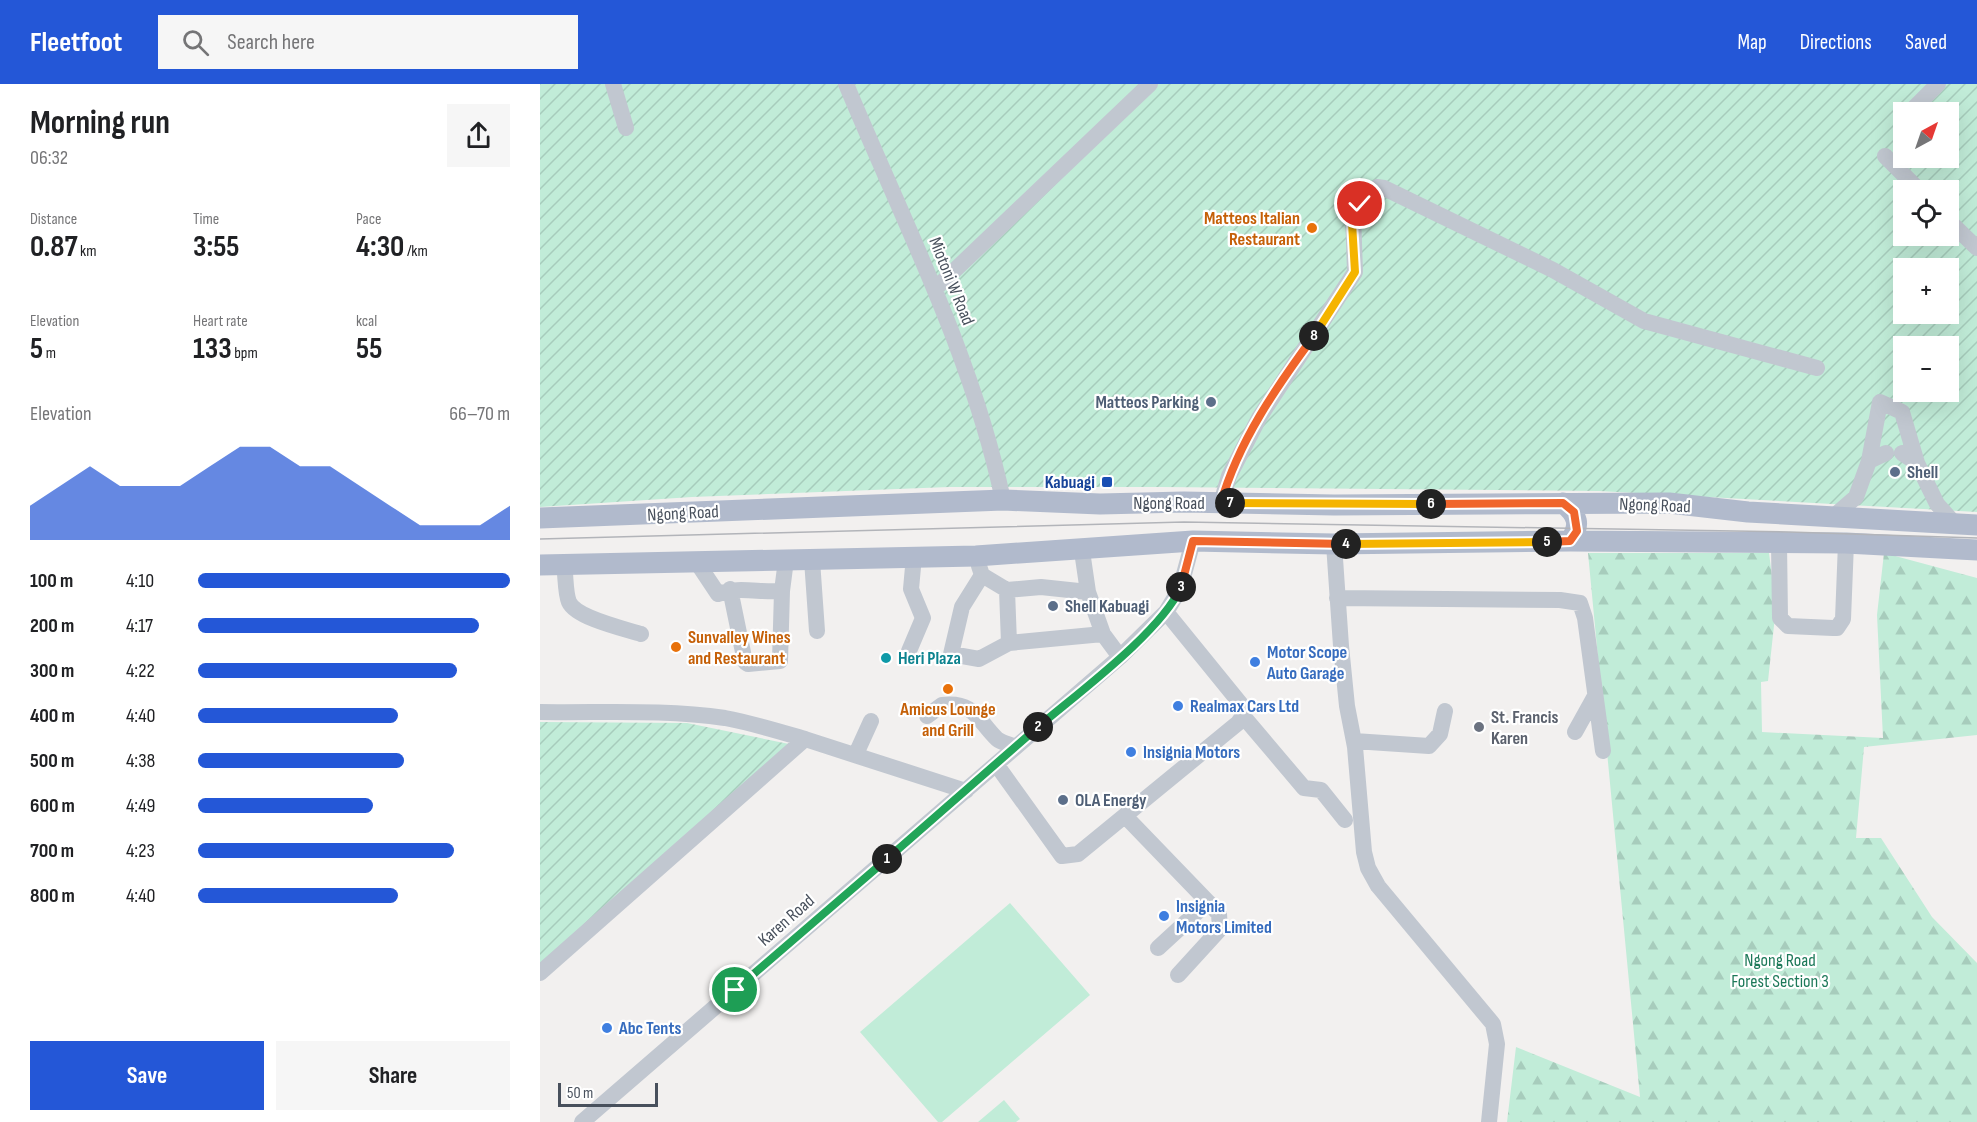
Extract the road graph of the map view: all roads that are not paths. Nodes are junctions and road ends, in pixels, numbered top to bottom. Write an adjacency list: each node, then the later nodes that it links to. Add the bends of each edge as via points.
1 (613, 84): 6 (street)
2 (846, 84): 11 (street, Miotoni W Road)
3 (1150, 84): 11 (street)
4 (1938, 84): 5 (street)
5 (1920, 102)
6 (626, 128)
7 (1885, 156): 8 (street)
8 (1909, 180)
9 (1959, 231): 10 (street)
10 (1977, 248)
11 (936, 288): 15 (street, Miotoni W Road, via 991,444)
12 (1817, 368): 16 (street, via 1644,321 1495,241 1377,187 1353,214 1355,272 1259,418 1229,476)
13 (1869, 461): 14 (street, via 1894,453); 14 (street, via 1880,402 1902,412); 18 (street, via 1856,497)
14 (1917, 463): 20 (street, via 1937,504)
15 (1003, 500): 16 (main road, Ngong Road); 19 (main road, Ngong Road)
16 (1221, 503): 17 (main road, Ngong Road)
17 (1563, 503): 18 (main road, Ngong Road, via 1669,503); 23 (main road, via 1577,520 1577,531)
18 (1833, 517): 20 (main road, Ngong Road)
19 (540, 518)
20 (1954, 523): 21 (main road, Ngong Road)
21 (1977, 525)
22 (1193, 541): 26 (main road, Ngong Road); 28 (main road, Ngong Road); 41 (street, Karen Road, via 1180,589)
23 (1570, 541): 24 (main road, Ngong Road); 26 (main road, Ngong Road)
24 (1779, 543): 25 (main road, Ngong Road); 25 (street, via 1780,618 1788,626 1837,628 1843,619)
25 (1846, 543): 27 (main road, Ngong Road)
26 (1334, 544): 40 (street)
27 (1977, 550)
28 (1082, 551): 35 (main road, Ngong Road); 39 (street)
29 (914, 556): 31 (main road, Ngong Road); 35 (main road, Ngong Road); 46 (street, via 911,589 922,618)
30 (786, 560): 31 (main road, Ngong Road); 32 (main road, Ngong Road); 38 (street)
31 (812, 560): 42 (street)
32 (696, 561): 34 (main road, Ngong Road); 36 (street, via 718,594)
33 (540, 565): 34 (main road, Ngong Road)
34 (564, 565): 43 (street, via 569,603 575,609)
35 (979, 566): 37 (street); 45 (street, via 962,607 951,654 979,659)
36 (730, 589): 38 (street); 38 (street, via 748,664 780,661)
37 (1007, 590): 39 (street, via 1041,587); 45 (street)
38 (782, 591)
39 (1088, 592): 44 (street)
40 (1337, 598): 48 (street, via 1580,603); 56 (street)
41 (1166, 612): 47 (street, Karen Road); 52 (street, via 1244,708)
42 (817, 632)
43 (641, 634)
44 (1103, 634): 45 (street); 47 (street)
45 (1009, 643)
46 (909, 651)
47 (1120, 657): 57 (street, Karen Road)
48 (1595, 696): 54 (street); 58 (street)
49 (1445, 711): 56 (street, via 1440,734 1429,746)
50 (540, 712): 55 (street, via 690,715 758,724)
51 (927, 716): 57 (street, via 942,705 962,707 977,713 998,740)
52 (1244, 716): 62 (street); 63 (street, via 1304,788 1322,790)
53 (871, 721): 59 (street)
54 (1575, 732)
55 (805, 739): 59 (street); 66 (street)
56 (1354, 741): 69 (street, via 1368,868 1396,908 1493,1024 1497,1044)
57 (1015, 747): 60 (street, Karen Road)
58 (1603, 750)
59 (856, 754): 61 (street)
60 (996, 764): 61 (street, Karen Road); 62 (street, via 1062,856 1078,854)
61 (966, 790): 68 (street, Karen Road)
62 (1126, 817): 64 (street)
63 (1345, 820)
64 (1208, 902): 65 (street); 67 (street, via 1219,914 1220,929)
65 (1158, 948)
66 (540, 973)
67 (1178, 975)
68 (582, 1122)
69 (1489, 1122)

